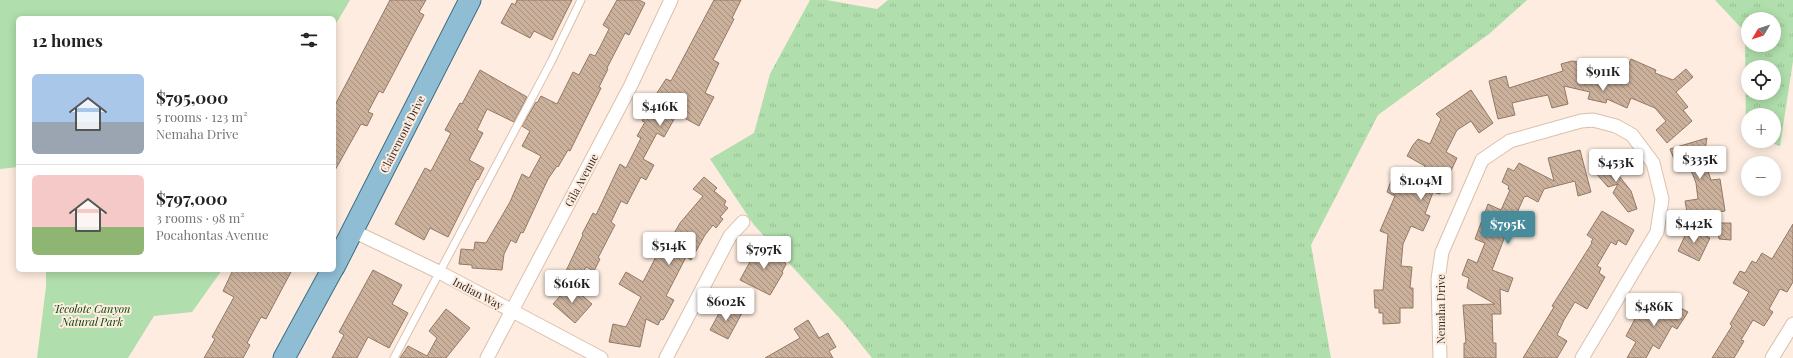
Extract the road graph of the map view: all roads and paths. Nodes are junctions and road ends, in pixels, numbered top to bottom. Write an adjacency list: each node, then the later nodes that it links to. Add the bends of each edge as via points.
1 (470, 0): 5 (main road, Clairemont Drive)
2 (581, 0): 8 (lane, via 551,62)
3 (671, 0): 9 (street, Gila Avenue, via 630,88)
4 (743, 222): 15 (street, via 730,236)
5 (353, 231): 6 (main road, Clairemont Drive); 8 (street, Indian Way)
6 (336, 263)
7 (331, 272): 11 (main road)
8 (439, 272): 9 (street, Indian Way); 12 (lane)
9 (512, 312): 13 (street, Gila Avenue); 14 (street, Indian Way)
10 (1793, 324): 18 (street)
11 (284, 358)
12 (394, 358)
13 (487, 358)
14 (601, 358)
15 (666, 358)
16 (1440, 358): 17 (street, Nemaha Drive, via 1438,279 1442,252 1482,160 1510,141 1593,120 1616,126 1632,135 1653,163 1662,199 1658,232)
17 (1582, 358)
18 (1772, 358)

